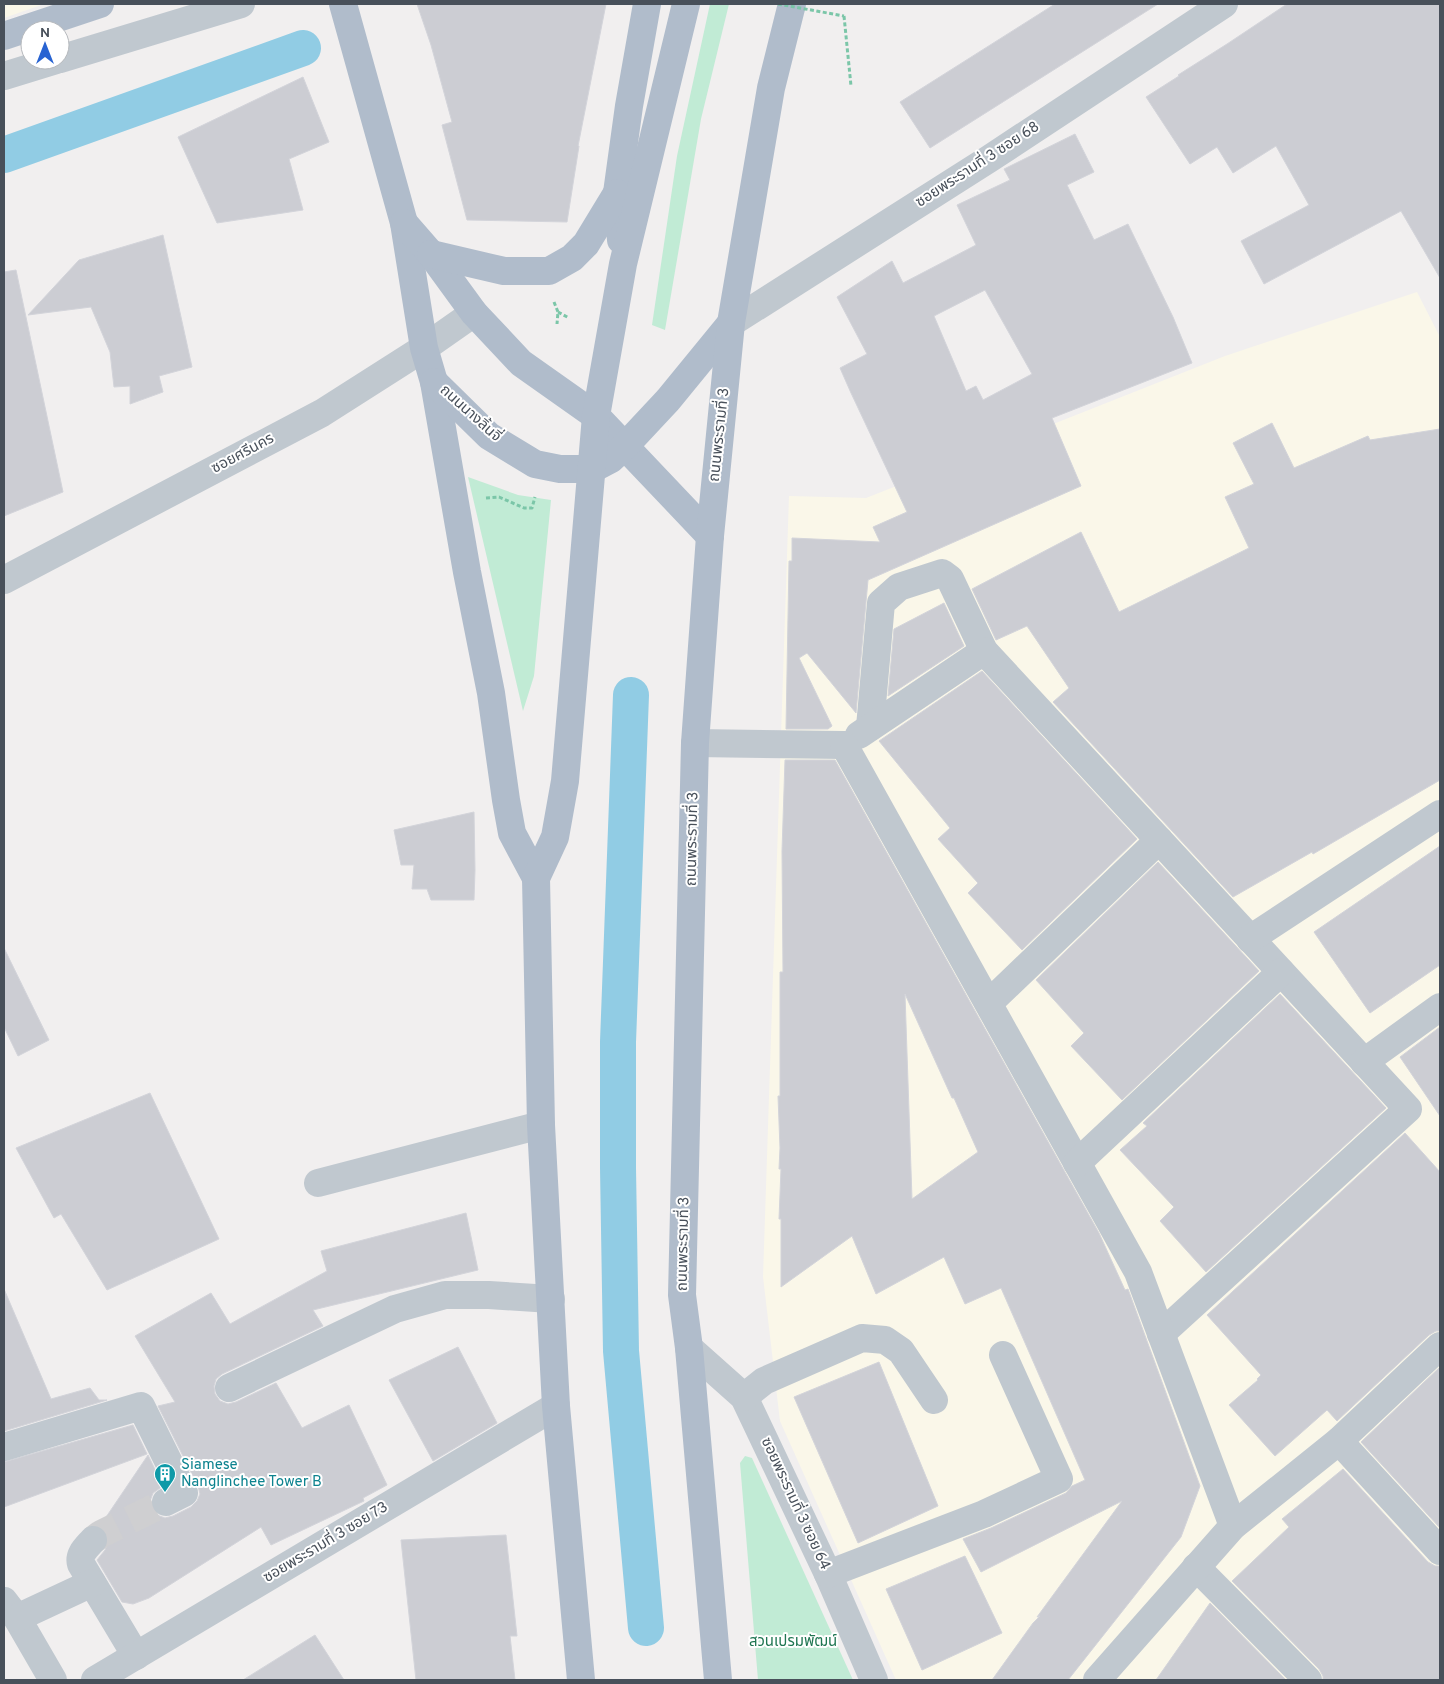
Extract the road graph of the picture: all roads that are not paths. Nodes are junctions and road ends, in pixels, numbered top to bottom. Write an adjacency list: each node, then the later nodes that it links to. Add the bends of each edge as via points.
1 (100, 4): 8 (main road)
2 (241, 4): 9 (street)
3 (343, 4): 13 (main road, ถนนนางลิ้นจี่)
4 (647, 4): 12 (main road)
5 (686, 4): 15 (main road)
6 (792, 4): 17 (main road, ถนนพระรามที่ 3, via 771,88)
7 (1224, 4): 17 (street, ซอยพระรามที่ 3 ซอย 68, via 989,159)
8 (4, 36)
9 (70, 56)
10 (24, 70): 11 (street)
11 (4, 76)
12 (617, 193): 14 (main road, via 586,244 572,258 549,271 504,270); 15 (main road)
13 (404, 223): 14 (main road, ถนนนางลิ้นจี่); 18 (main road, ถนนนางลิ้นจี่)
14 (430, 254): 16 (main road, ถนนนางลิ้นจี่)
15 (623, 264): 20 (main road)
16 (474, 313): 18 (street, ซอยศรีนคร); 20 (main road, ถนนนางลิ้นจี่, via 520,363)
17 (730, 323): 21 (main road, ถนนนางลิ้นจี่, via 668,400); 23 (main road, ถนนพระรามที่ 3)
18 (424, 348): 19 (main road, ถนนนางลิ้นจี่); 24 (street, ซอยศรีนคร, via 322,413)
19 (434, 382): 22 (main road, ถนนนางลิ้นจี่, via 489,436 535,464); 31 (main road, via 491,693 512,833)
20 (596, 416): 21 (main road, ถนนนางลิ้นจี่); 22 (main road)
21 (625, 446): 22 (main road, ถนนนางลิ้นจี่); 23 (main road, ถนนนางลิ้นจี่)
22 (592, 468): 31 (main road, via 565,781 555,837)
23 (710, 536): 27 (main road, ถนนพระรามที่ 3)
24 (4, 580)
25 (984, 651): 26 (street); 26 (street, via 950,578 942,573 899,587 880,603); 30 (street)
26 (870, 727): 28 (street)
27 (695, 743): 28 (street); 43 (main road, ถนนพระรามที่ 3, via 682,1295)
28 (844, 745): 34 (street)
29 (1440, 814): 32 (street)
30 (1159, 840): 32 (street); 34 (street)
31 (536, 878): 37 (main road)
32 (1250, 939): 33 (street)
33 (1281, 972): 36 (street); 38 (street)
34 (989, 1004): 38 (street)
35 (1440, 1007): 36 (street)
36 (1364, 1062): 41 (street, via 1408,1109)
37 (542, 1125): 39 (street); 40 (main road)
38 (1078, 1163): 41 (street, via 1138,1272)
39 (318, 1184)
40 (550, 1299): 45 (street, via 445,1295 396,1309); 48 (main road)
41 (1161, 1334): 52 (street)
42 (1440, 1346): 49 (street)
43 (689, 1348): 46 (street, ซอยพระรามที่ 3 ซอย 64); 63 (main road, ถนนพระรามที่ 3)
44 (1003, 1355): 56 (street, via 1059,1479 984,1514)
45 (229, 1388)
46 (744, 1396): 47 (street, via 764,1382 862,1338 885,1340 901,1351); 56 (street, ซอยพระรามที่ 3 ซอย 64)
47 (934, 1400)
48 (556, 1406): 59 (street, ซอยพระรามที่ 3 ซอย 73); 62 (main road)
49 (1339, 1440): 52 (street); 54 (street)
50 (4, 1447): 51 (street, via 141,1406 184,1493)
51 (166, 1502)
52 (1233, 1526): 55 (street)
53 (93, 1540): 57 (street, via 80,1560)
54 (1440, 1551)
55 (1196, 1567): 65 (street); 66 (street)
56 (828, 1574): 64 (street, ซอยพระรามที่ 3 ซอย 64)
57 (92, 1583): 58 (street); 59 (street)
58 (11, 1609): 60 (street)
59 (136, 1656): 61 (street, ซอยพระรามที่ 3 ซอย 73)
60 (53, 1680)
61 (95, 1680)
62 (581, 1680)
63 (718, 1680)
64 (874, 1680)
65 (1096, 1680)
66 (1308, 1680)

